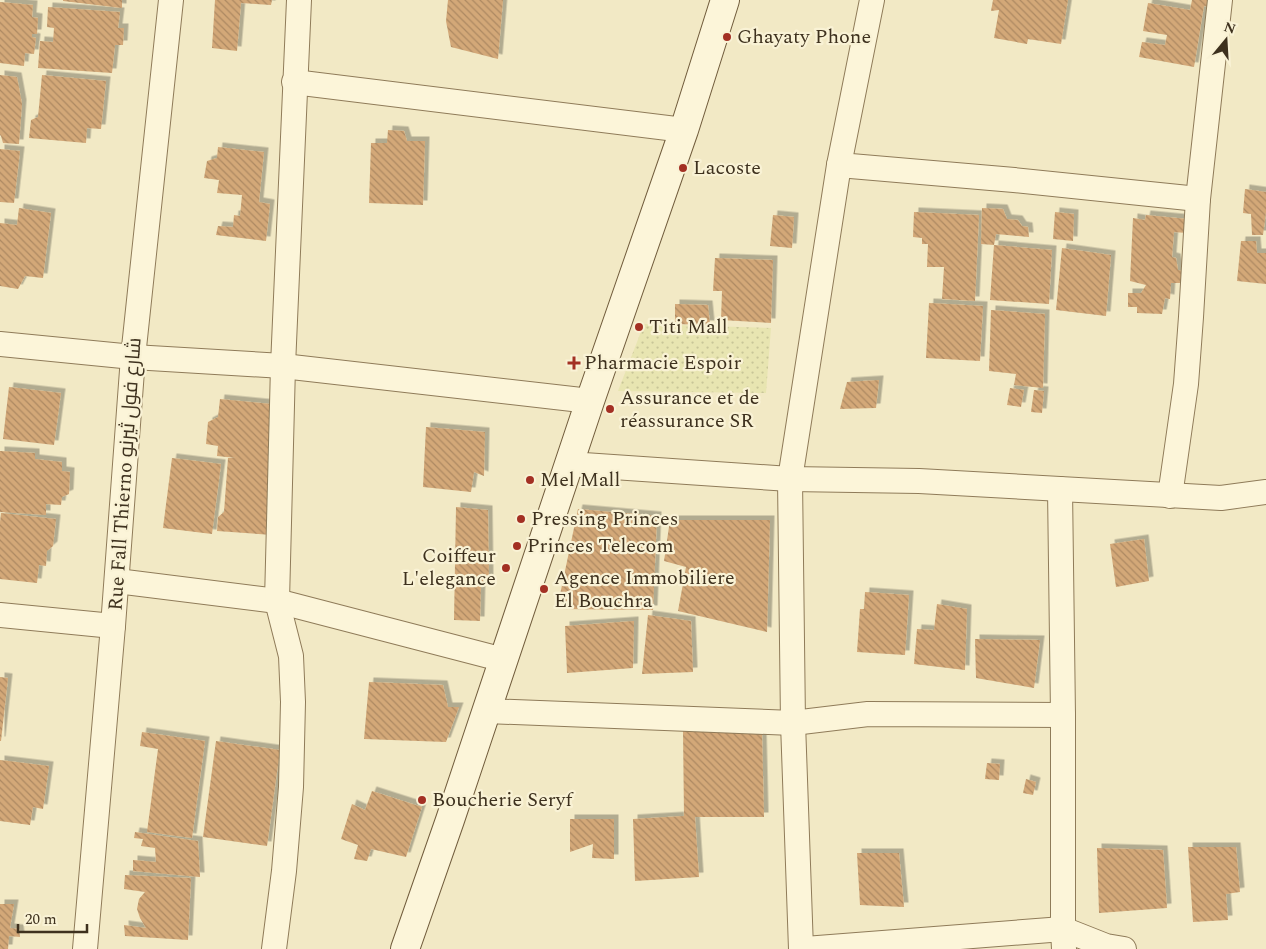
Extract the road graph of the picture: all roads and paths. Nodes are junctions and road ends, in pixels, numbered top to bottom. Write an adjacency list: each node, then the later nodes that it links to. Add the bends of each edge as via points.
1 (171, 0): 11 (street, Rue Fall Thierno شارع فول ثيرنو)
2 (299, 0): 6 (street)
3 (725, 0): 7 (street)
4 (872, 0): 8 (street)
5 (1220, 0): 9 (street)
6 (294, 82): 7 (street); 12 (street)
7 (684, 130): 13 (street)
8 (839, 165): 9 (street); 15 (street)
9 (1198, 200): 18 (street, via 1186,384)
10 (0, 344): 11 (street)
11 (133, 357): 12 (street); 19 (street, Rue Fall Thierno شارع فول ثيرنو)
12 (283, 366): 13 (street); 20 (street)
13 (590, 401): 14 (street)
14 (569, 464): 15 (street); 23 (street)
15 (790, 479): 16 (street, via 919,481); 26 (street)
16 (1060, 489): 18 (street); 25 (street)
17 (1266, 492): 18 (street, via 1221,498)
18 (1170, 496)
19 (117, 581): 20 (street); 22 (street, Rue Fall Thierno شارع فول ثيرنو)
20 (277, 601): 23 (street); 29 (street, via 291,656 293,702 291,787)
21 (0, 615): 22 (street)
22 (113, 626): 28 (street, Rue Fall Thierno شارع فول ثيرنو)
23 (504, 660): 24 (street)
24 (486, 711): 26 (street); 30 (street)
25 (1063, 715): 26 (street, via 868,714); 27 (street)
26 (793, 723): 31 (street)
27 (1063, 939): 32 (street); 33 (street)
28 (84, 949)
29 (274, 949)
30 (405, 949)
31 (801, 949)
32 (805, 949)
33 (1124, 949)

